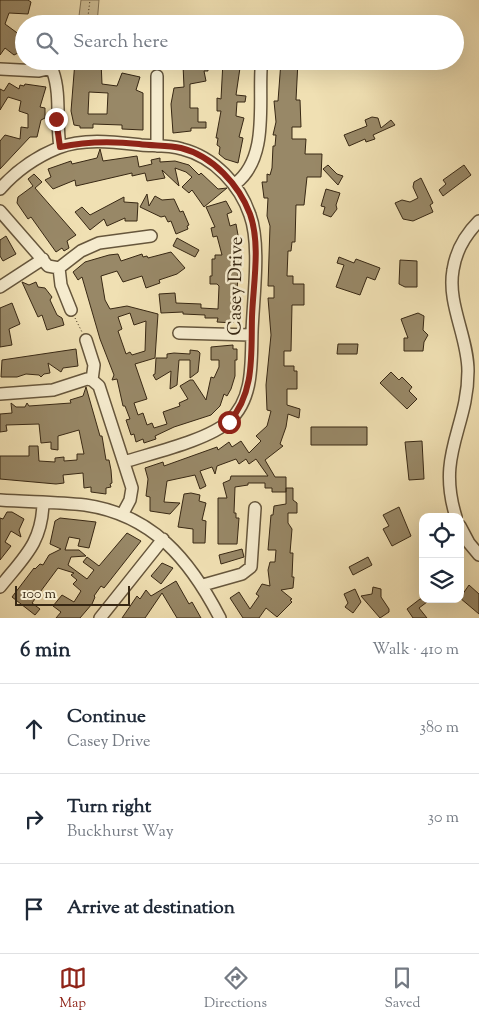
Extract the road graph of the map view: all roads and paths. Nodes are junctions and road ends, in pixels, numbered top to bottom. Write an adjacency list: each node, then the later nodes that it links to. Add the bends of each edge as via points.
1 (90, 0): 2 (path)
2 (88, 15)
3 (0, 69): 4 (street)
4 (15, 70)
5 (20, 70): 6 (street)
6 (44, 70)
7 (50, 70): 11 (street, via 57,82 56,119)
8 (260, 70): 13 (street, via 256,156 251,169)
9 (157, 76): 10 (street)
10 (157, 146): 11 (street, Casey Drive, via 100,142); 13 (street, Casey Drive, via 182,148 209,161)
11 (60, 147): 12 (street, Casey Drive)
12 (17, 174): 14 (street, Casey Drive); 15 (street, Casey Drive)
13 (235, 184): 24 (street, Casey Drive, via 250,215 255,243)
14 (0, 189)
15 (0, 195)
16 (0, 211): 19 (street)
17 (479, 221): 32 (street, via 462,242 452,272 468,371 466,394 450,454 448,478)
18 (151, 236): 20 (street, via 100,243 81,251)
19 (43, 259): 20 (street, via 48,266); 21 (street)
20 (59, 268): 22 (street, via 61,285)
21 (0, 287)
22 (71, 310): 25 (path)
23 (180, 333): 24 (street)
24 (252, 335): 28 (street, Casey Drive, via 247,392 240,410 229,422 215,432)
25 (86, 340): 26 (street, via 94,365)
26 (92, 380): 27 (street, via 53,390); 28 (street, via 104,397)
27 (0, 394)
28 (124, 462): 33 (street, via 132,488)
29 (0, 500): 30 (street)
30 (43, 503): 33 (street, via 85,506); 37 (street, via 39,535)
31 (255, 508): 38 (street, via 251,567 242,574)
32 (455, 513)
33 (122, 514): 35 (street)
34 (464, 534): 36 (street)
35 (163, 539): 38 (street); 39 (street)
36 (479, 555)
37 (0, 586)
38 (203, 586): 40 (street)
39 (100, 618)
40 (220, 618)

